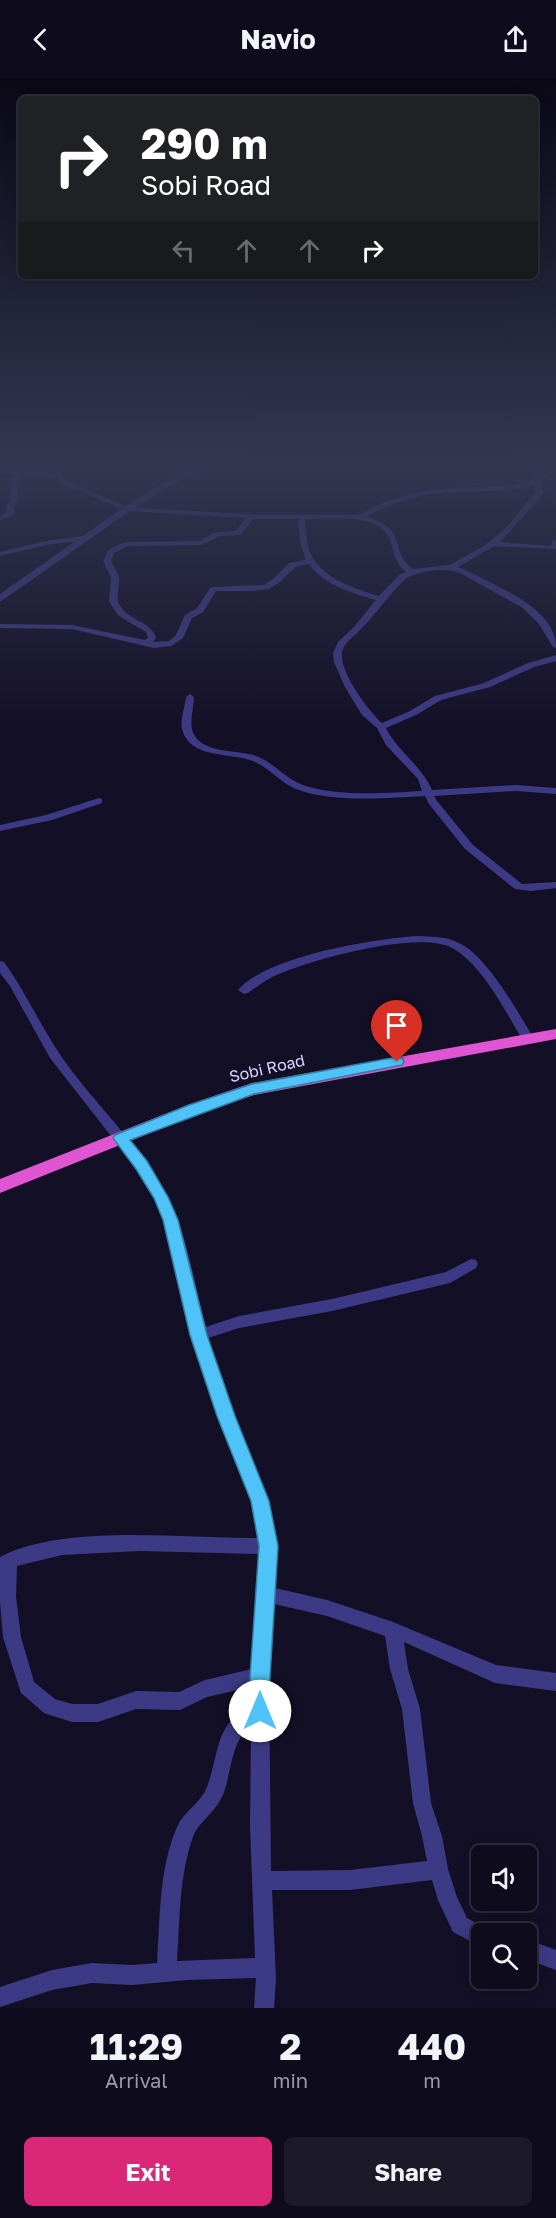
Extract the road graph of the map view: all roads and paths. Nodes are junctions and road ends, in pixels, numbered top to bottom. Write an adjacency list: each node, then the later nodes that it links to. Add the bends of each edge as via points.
1 (65, 552): 10 (street)
2 (111, 552): 12 (street, via 107,561 115,578 113,601 122,614 150,631 152,638)
3 (307, 552): 6 (street)
4 (397, 552): 8 (street, via 400,564)
5 (476, 552): 7 (street)
6 (310, 561): 9 (street, via 331,579); 12 (street, via 292,565 266,587 214,589 200,610 188,617 180,636 166,645)
7 (451, 568): 8 (street); 13 (street, via 514,598 534,612)
8 (411, 572): 9 (street)
9 (381, 598): 16 (street, via 342,642 337,654 349,687 367,715)
10 (0, 599)
11 (0, 626): 12 (street, via 72,627)
12 (147, 644)
13 (556, 645)
14 (556, 658): 16 (street, via 487,685 438,698)
15 (190, 698): 18 (street, via 187,729 194,741 205,749 254,758 299,787 379,796)
16 (381, 727): 18 (street, via 389,743 422,778)
17 (556, 791): 18 (street, via 516,788)
18 (429, 792): 21 (street, via 432,802 469,847 505,878 519,887)
19 (99, 801): 20 (street)
20 (0, 828)
21 (556, 885)
22 (0, 965): 26 (street, via 54,1054)
23 (244, 990): 25 (street, via 276,971 316,958 421,938 440,940 473,961)
24 (556, 1034): 25 (highway, Sobi Road)
25 (528, 1039): 26 (highway, Sobi Road, via 252,1089)
26 (120, 1138): 27 (highway, Sobi Road); 29 (street, via 161,1197 171,1220)
27 (0, 1186)
28 (471, 1264): 29 (street, via 450,1277 239,1322)
29 (198, 1335): 30 (street, via 260,1501)
30 (269, 1546): 31 (street, via 60,1547); 32 (street)
31 (5, 1563): 34 (street, via 12,1637 27,1687 50,1707 72,1713 98,1713 136,1700 180,1701 205,1689)
32 (266, 1594): 33 (street, via 327,1608); 34 (street)
33 (393, 1630): 35 (street, via 495,1674); 37 (street, via 411,1708 422,1803)
34 (260, 1677): 36 (street)
35 (556, 1682)
36 (260, 1711): 38 (street); 43 (street, via 239,1721 231,1732 213,1796 184,1834 174,1883)
37 (438, 1869): 38 (street, via 297,1883); 39 (street, via 460,1925)
38 (262, 1880): 42 (street)
39 (471, 1931)
40 (537, 1953): 41 (street)
41 (556, 1960)
42 (265, 1968): 43 (street); 45 (street)
43 (166, 1972): 44 (street, via 92,1973 52,1980)
44 (0, 1997)
45 (264, 2008)

